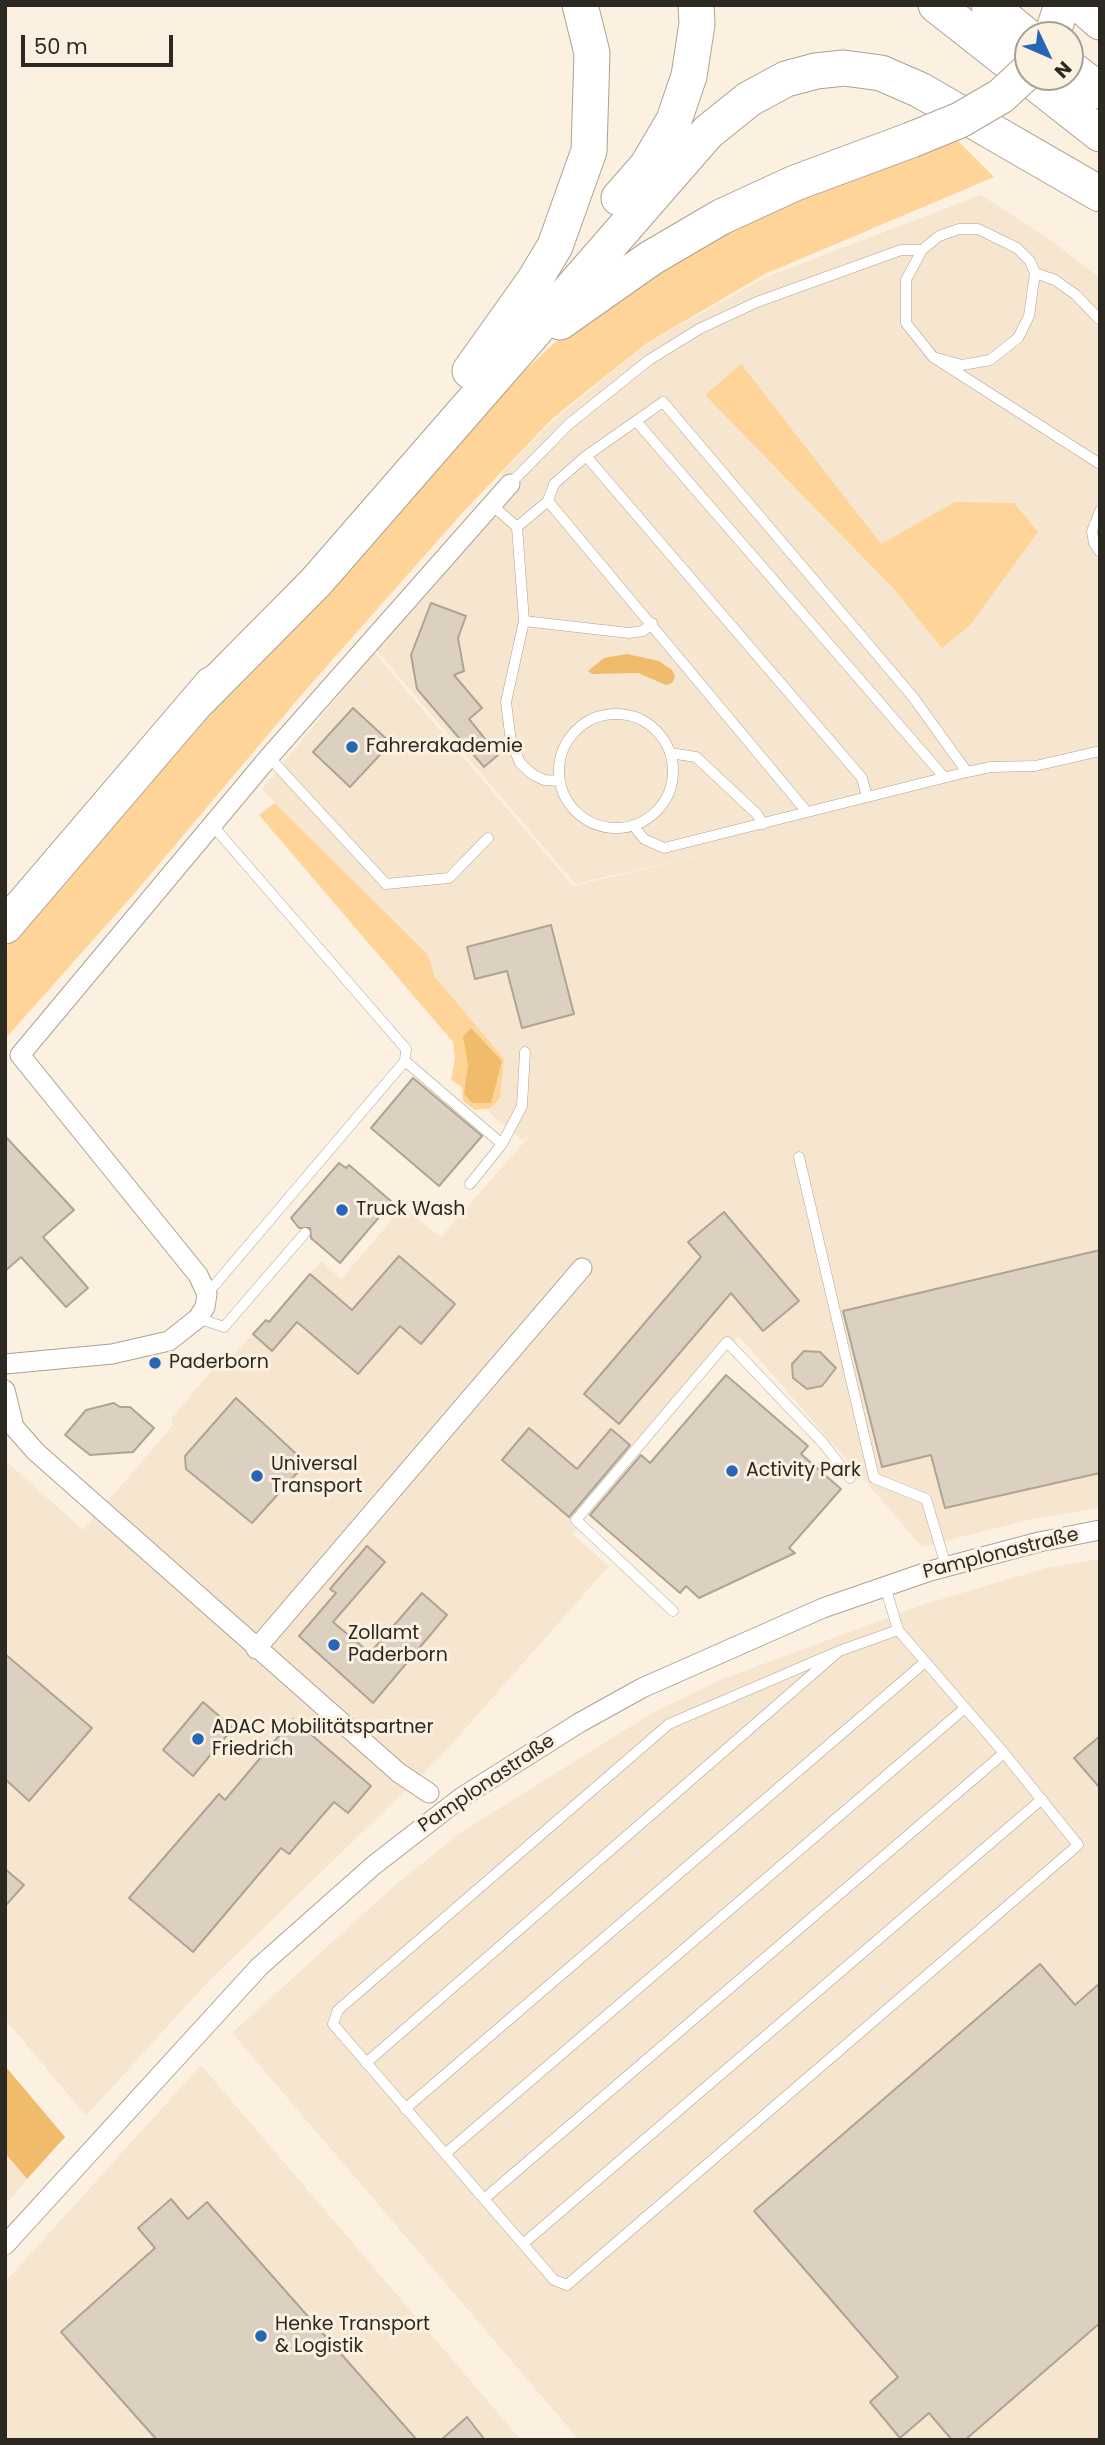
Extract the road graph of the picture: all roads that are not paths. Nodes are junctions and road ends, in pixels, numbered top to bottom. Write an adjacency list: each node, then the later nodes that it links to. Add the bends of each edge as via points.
1 (580, 5): 18 (highway, via 592,53 589,151 555,246)
2 (696, 5): 18 (highway, via 689,76 674,120 647,166)
3 (936, 5): 11 (highway)
4 (989, 5): 7 (highway)
5 (1081, 5): 6 (highway)
6 (1100, 22)
7 (1014, 26)
8 (1084, 79): 10 (highway)
9 (1014, 84): 17 (highway, bridge, via 960,120 795,183 721,217 640,265)
10 (1100, 91)
11 (1100, 134)
12 (1100, 194): 17 (highway, via 920,90 881,73 844,68 786,79 749,99 708,132)
13 (922, 250): 14 (lane, via 939,236 978,229 1017,248); 16 (lane, via 906,280 906,323); 22 (lane, via 901,250 757,302 699,329 649,360 569,424)
14 (1035, 272): 15 (lane, via 1076,295); 16 (lane, via 1029,316 1018,338 990,360 962,365)
15 (1100, 320)
16 (933, 357): 21 (lane)
17 (505, 365): 30 (highway, via 316,582)
18 (470, 371): 30 (highway, via 302,568)
19 (636, 421): 20 (lane); 34 (lane, via 663,402 913,697); 35 (lane)
20 (586, 456): 23 (lane, via 554,484); 37 (lane, via 862,779)
21 (1100, 464)
22 (510, 484): 24 (street)
23 (548, 501): 26 (lane); 29 (lane)
24 (492, 505): 26 (lane); 33 (street)
25 (1100, 510): 27 (lane, via 1093,531)
26 (517, 527): 28 (lane)
27 (1100, 552)
28 (524, 621): 29 (lane, via 629,633 643,631); 36 (lane, via 506,702 511,742 531,774)
29 (652, 623): 38 (lane)
30 (199, 700): 43 (highway)
31 (1100, 751): 34 (lane, via 1035,766)
32 (670, 753): 36 (lane, via 657,732 636,718 598,717 568,740 559,764); 39 (lane, via 696,757); 40 (lane, via 669,791 655,812)
33 (269, 757): 41 (street); 42 (lane, via 386,884 449,878)
34 (967, 772): 35 (lane)
35 (944, 778): 37 (lane)
36 (560, 781): 40 (lane, via 567,800 584,819 608,828)
37 (867, 797): 38 (lane)
38 (807, 812): 39 (lane)
39 (763, 824): 40 (lane, via 664,848 644,839)
40 (633, 825)
41 (213, 826): 45 (lane, via 406,1049); 51 (street, via 20,1055 198,1275)
42 (488, 838)
43 (5, 926)
44 (524, 1052): 46 (lane, via 522,1105)
45 (405, 1061): 46 (lane); 51 (lane)
46 (502, 1144): 48 (lane)
47 (799, 1157): 58 (lane, via 874,1478 926,1499)
48 (470, 1184)
49 (305, 1233): 52 (lane, via 224,1327)
50 (582, 1268): 62 (street)
51 (207, 1294): 52 (street)
52 (198, 1318): 53 (street, via 169,1341 112,1354)
53 (5, 1364)
54 (5, 1390): 55 (street)
55 (9, 1433): 62 (street)
56 (850, 1478): 60 (lane, via 727,1342 576,1520)
57 (1100, 1530): 58 (street, Pamplonastraße)
58 (946, 1566): 59 (street, Pamplonastraße)
59 (885, 1586): 61 (lane); 74 (street, Pamplonastraße, via 642,1688 441,1812 259,1967)
60 (673, 1611)
61 (898, 1630): 63 (lane); 64 (lane)
62 (256, 1649): 67 (street, via 399,1773)
63 (839, 1651): 69 (lane); 69 (lane, via 669,1724 355,1995 338,2010 333,2024)
64 (925, 1662): 65 (lane); 70 (lane)
65 (965, 1708): 66 (lane); 71 (lane)
66 (1004, 1753): 68 (lane); 72 (lane)
67 (429, 1793)
68 (1042, 1798): 73 (lane); 73 (lane, via 1078,1845 567,2284 554,2280)
69 (366, 2063): 70 (lane)
70 (405, 2109): 71 (lane)
71 (445, 2154): 72 (lane)
72 (484, 2199): 73 (lane)
73 (524, 2243)
74 (5, 2245)

